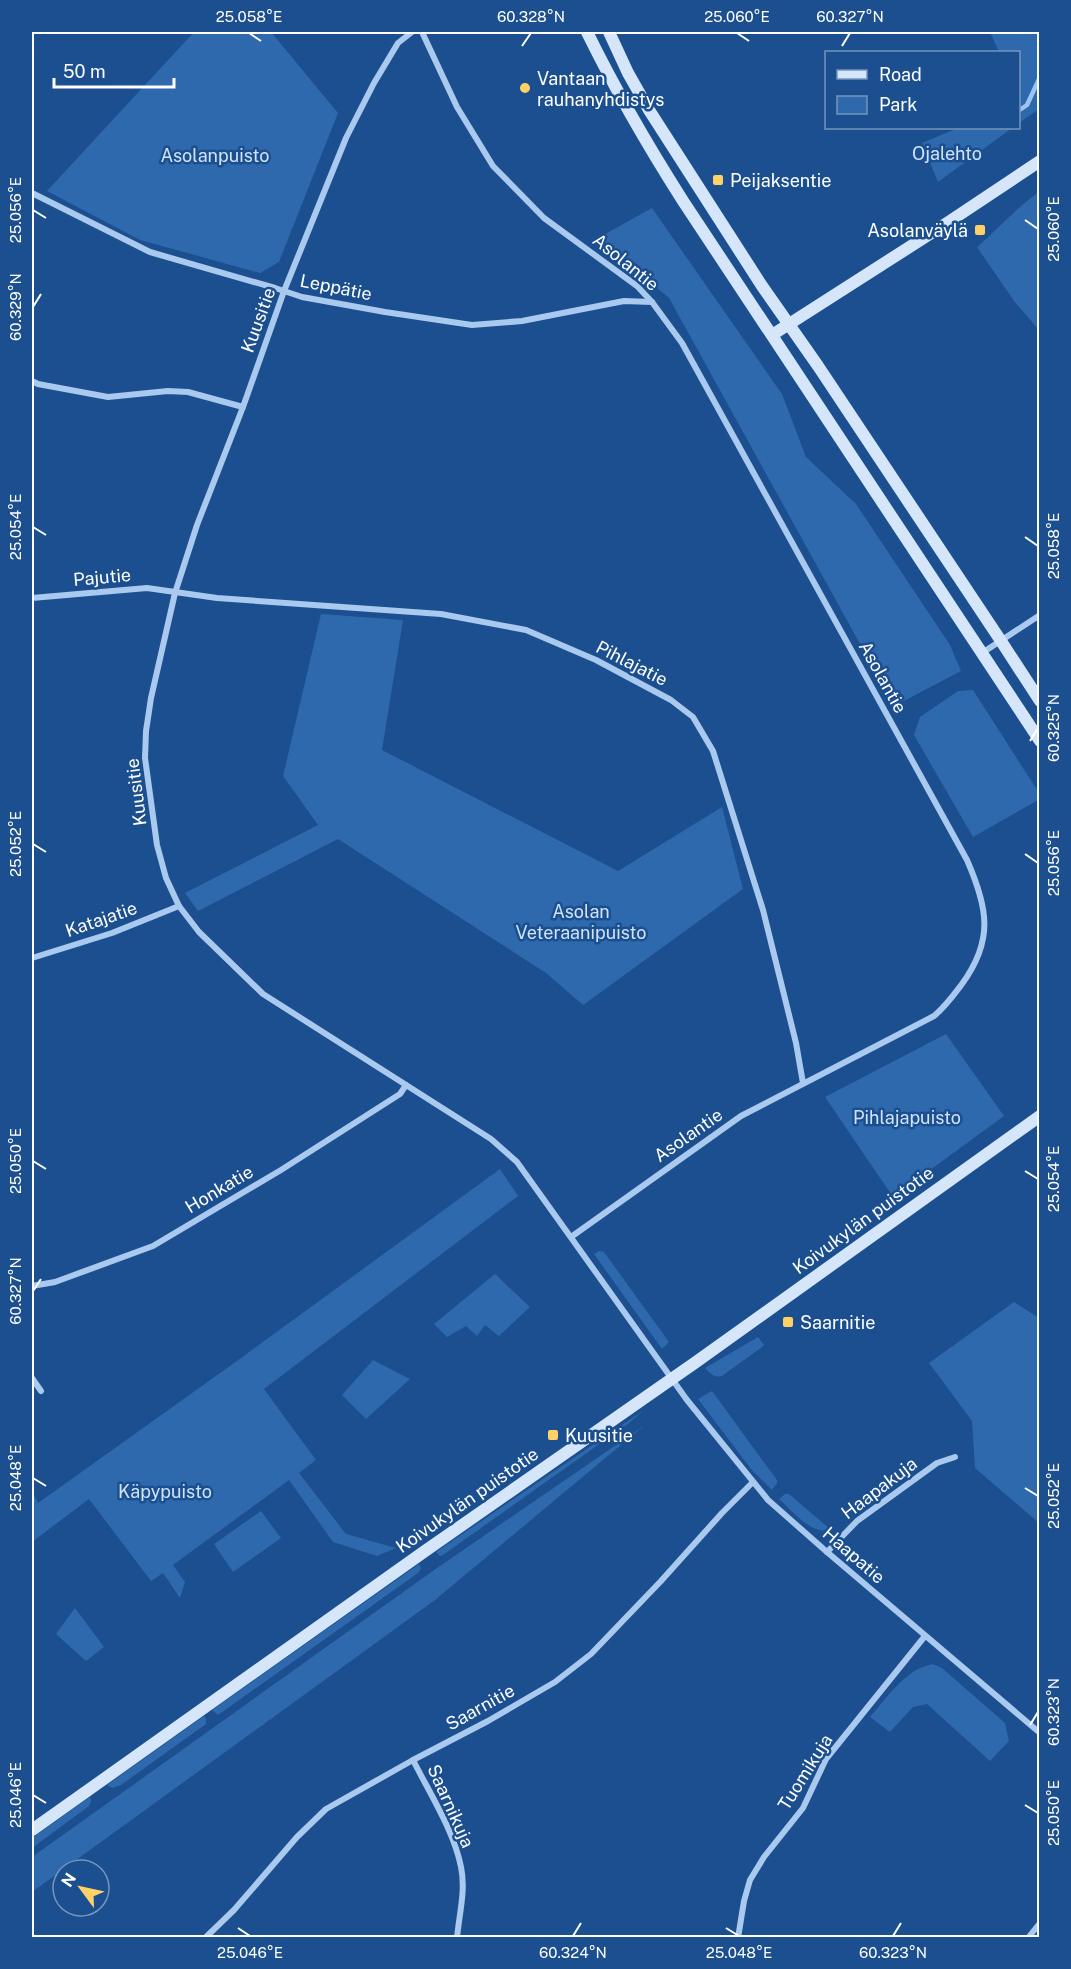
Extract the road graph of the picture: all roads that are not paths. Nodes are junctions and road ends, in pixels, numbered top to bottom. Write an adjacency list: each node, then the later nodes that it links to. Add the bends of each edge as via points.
1 (412, 32): 7 (street, Kuusitie, via 398,43 346,138)
2 (422, 32): 8 (street, Asolantie, via 457,107 493,166 544,218 637,286)
3 (587, 32): 10 (main road, via 633,122)
4 (609, 32): 9 (main road, via 649,110)
5 (1040, 160): 9 (main road)
6 (32, 193): 7 (street, Leppätie, via 150,252)
7 (284, 291): 8 (street, Leppätie, via 472,325 522,321 624,301); 12 (street, Kuusitie)
8 (652, 302): 22 (street, Asolantie, via 687,352 967,860 983,903 982,949 945,1007 914,1028)
9 (789, 325): 10 (main road); 16 (main road)
10 (772, 335): 17 (main road)
11 (32, 381): 12 (street, via 108,397 188,392)
12 (243, 406): 13 (street, Kuusitie)
13 (175, 593): 14 (street, Pajutie, via 147,588); 20 (street, Kuusitie, via 151,698 145,758 158,845 166,878); 22 (street, Pihlajatie, via 441,614 526,630 597,660 693,717 713,751 763,910)
14 (32, 598)
15 (1040, 615): 16 (street)
16 (1001, 641): 17 (street); 18 (main road)
17 (982, 653): 19 (main road)
18 (1040, 701)
19 (1040, 741)
20 (179, 906): 21 (street, Katajatie, via 112,933); 23 (street, Kuusitie, via 199,932 263,994)
21 (32, 958)
22 (803, 1083): 25 (street, Asolantie, via 741,1116)
23 (406, 1085): 25 (street, Kuusitie, via 491,1139 517,1162); 26 (street, Honkatie, via 399,1094 300,1158 153,1246 55,1282)
24 (1040, 1116): 28 (main road, Koivukylän puistotie)
25 (571, 1237): 28 (street, Kuusitie)
26 (32, 1286)
27 (32, 1378): 29 (street)
28 (672, 1379): 31 (street, Haapatie); 36 (main road, Koivukylän puistotie)
29 (41, 1391)
30 (955, 1457): 32 (street, Haapakuja, via 937,1463 857,1521)
31 (753, 1482): 32 (street, Haapatie); 35 (street, Saarnitie, via 591,1654 555,1682)
32 (827, 1552): 33 (street, Haapatie)
33 (925, 1636): 34 (street, Haapatie); 40 (street, Tuomikuja, via 826,1759 803,1808 764,1857 750,1880)
34 (1040, 1733)
35 (413, 1760): 38 (street, Saarnitie, via 326,1809); 39 (street, Saarnikuja, via 441,1815 461,1867)
36 (32, 1830)
37 (1040, 1923): 41 (street)
38 (205, 1938)
39 (457, 1938)
40 (738, 1938)
41 (1028, 1938)

